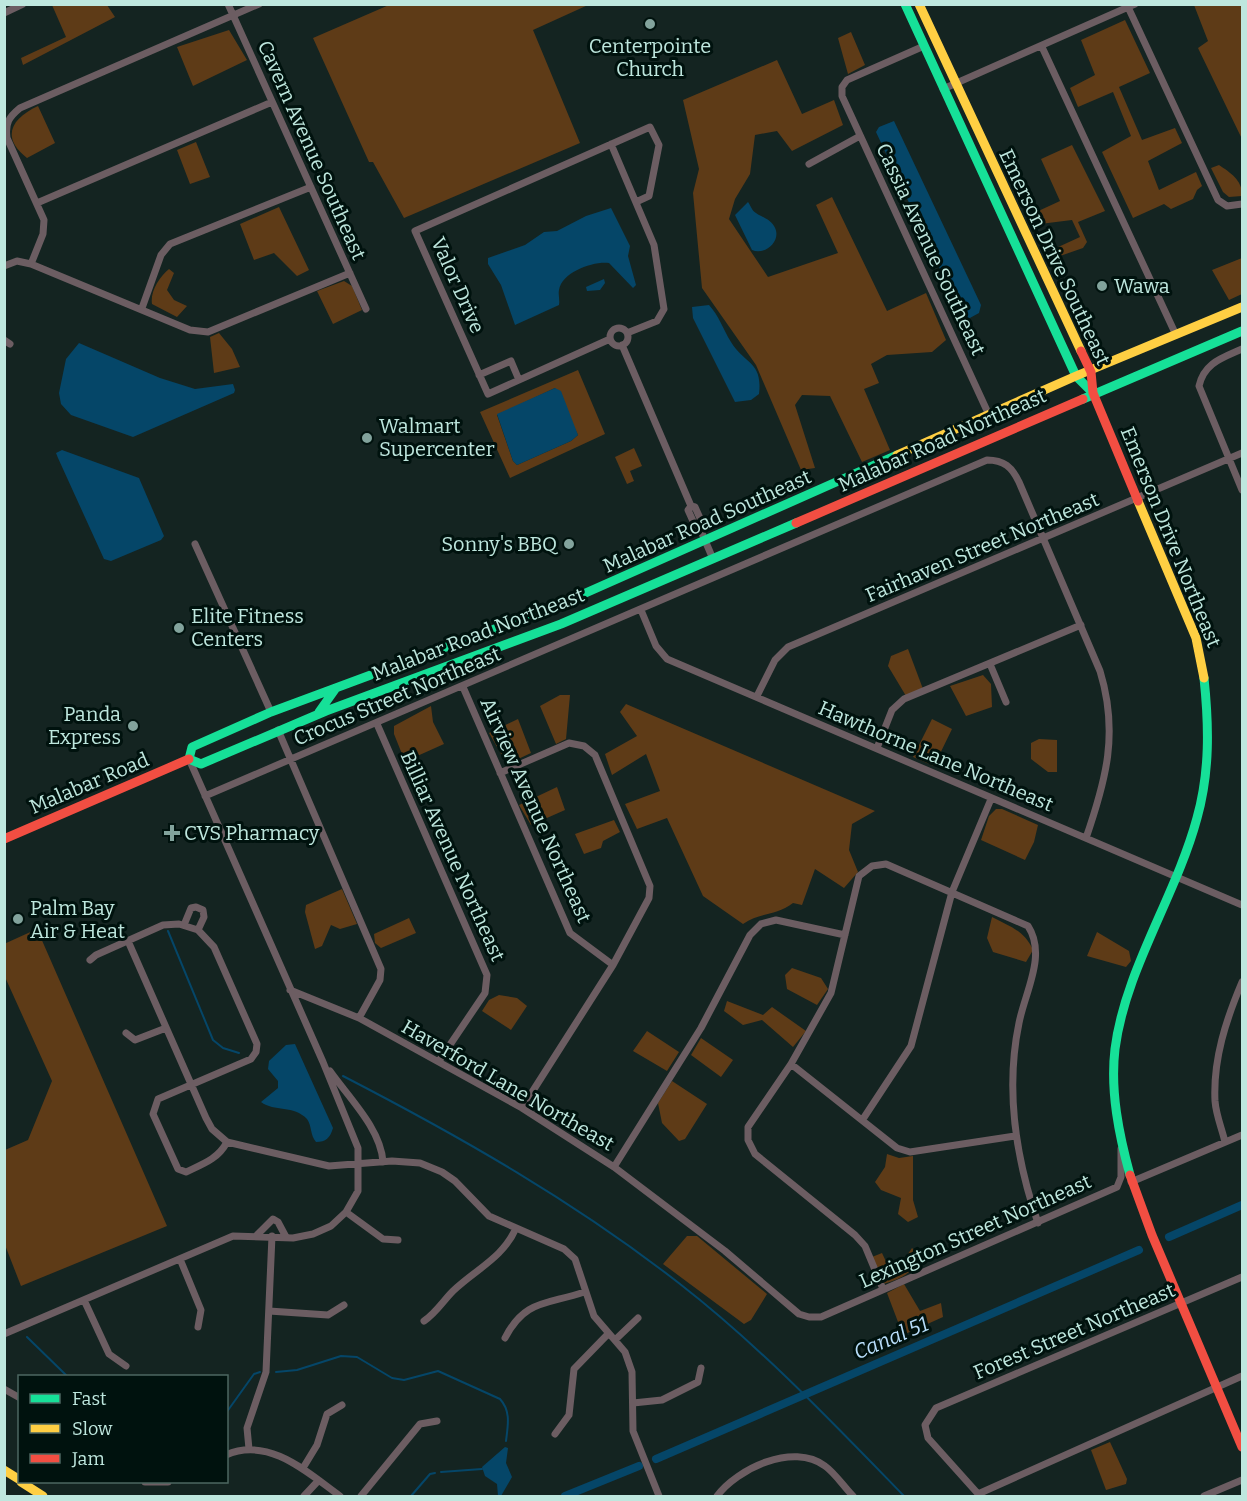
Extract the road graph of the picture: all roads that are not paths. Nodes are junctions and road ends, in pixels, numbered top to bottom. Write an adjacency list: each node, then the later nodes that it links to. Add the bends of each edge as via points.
1 (23, 4): 7 (street)
2 (228, 4): 8 (street, Cavern Avenue Southeast)
3 (260, 4): 8 (street)
4 (905, 4): 9 (main road, Emerson Drive Southeast)
5 (919, 4): 11 (main road, Emerson Drive Southeast)
6 (1131, 6): 10 (street); 20 (street, via 1218,200 1227,206)
7 (4, 13)
8 (233, 16): 13 (street, Cavern Avenue Southeast); 19 (street, via 11,115 7,138)
9 (924, 46): 12 (main road, Emerson Drive Southeast); 14 (street, Cassia Avenue Southeast, via 847,80 842,87 842,96)
10 (1042, 46): 11 (street); 29 (street)
11 (955, 84): 12 (street); 33 (main road, Emerson Drive Southeast)
12 (943, 89): 35 (main road, Emerson Drive Southeast)
13 (272, 102): 17 (street, Cavern Avenue Southeast); 19 (street)
14 (860, 136): 16 (street); 38 (street, Cassia Avenue Southeast)
15 (611, 144): 18 (street, Valor Drive); 18 (street, Valor Drive, via 650,127 659,145 649,196); 34 (street, Valor Drive, via 416,231)
16 (809, 164)
17 (311, 187): 23 (street, Cavern Avenue Southeast); 25 (street, via 170,244 161,255)
18 (636, 202): 28 (street, Valor Drive, via 654,245 664,309 657,321)
19 (37, 203): 21 (street, via 44,220 43,234)
20 (1242, 204)
21 (31, 264): 22 (street, via 17,261); 25 (street)
22 (4, 266)
23 (350, 273): 25 (street, via 208,332 190,330); 26 (street, Cavern Avenue Southeast)
24 (1242, 307): 29 (main road, Malabar Road Southeast)
25 (142, 308)
26 (366, 309)
27 (1242, 331): 37 (main road, Malabar Road Northeast)
28 (627, 333): 30 (street, Valor Drive, via 616,328); 31 (street, via 627,341)
29 (1176, 335): 33 (main road, Malabar Road Southeast)
30 (610, 339): 31 (street); 36 (street, Valor Drive)
31 (622, 345): 46 (street, via 691,506 688,510)
32 (1242, 350): 40 (street, via 1213,362 1202,374 1199,386)
33 (1091, 372): 35 (main road, Malabar Road Southeast); 37 (main road, Emerson Drive Southeast)
34 (479, 375): 36 (street, Valor Drive, via 488,394); 36 (street, via 511,361)
35 (1076, 376): 37 (main road, Emerson Drive Southeast); 38 (main road, Malabar Road Southeast)
36 (519, 380)
37 (1093, 393): 43 (main road, Emerson Drive Northeast); 44 (main road, Malabar Road Northeast)
38 (989, 415): 41 (main road, Malabar Road Southeast)
39 (1242, 453): 40 (street, Fairhaven Street Northeast)
40 (1229, 459): 42 (street); 43 (street, Fairhaven Street Northeast)
41 (822, 490): 44 (main road); 46 (main road, Malabar Road Southeast)
42 (1242, 490)
43 (1138, 498): 45 (street, Fairhaven Street Northeast); 68 (main road, Emerson Drive Northeast, via 1196,638 1206,682 1210,750 1206,786 1197,826)
44 (830, 508): 48 (main road, Malabar Road Northeast)
45 (1044, 539): 49 (street, Crocus Street Northeast, via 1015,473 1000,460 980,463); 50 (street); 54 (street, Fairhaven Street Northeast, via 788,647 775,660)
46 (706, 542): 48 (street); 53 (main road, Malabar Road Southeast, via 554,608)
47 (195, 544): 56 (street)
48 (713, 559): 57 (main road, Malabar Road Northeast, via 561,624)
49 (641, 610): 52 (street, Crocus Street Northeast); 54 (street, Hawthorne Lane Northeast, via 656,646 667,659)
50 (1081, 625): 51 (street); 66 (street, via 1108,700 1110,744 1104,785)
51 (990, 664): 55 (street); 60 (street, via 904,699 892,710)
52 (463, 687): 58 (street, Crocus Street Northeast); 63 (street, Airview Avenue Northeast)
53 (336, 688): 56 (main road, Malabar Road Southeast); 57 (main road)
54 (757, 696): 60 (street, Hawthorne Lane Northeast)
55 (1006, 702)
56 (271, 712): 61 (main road, Malabar Road Southeast, via 192,747)
57 (318, 714): 59 (main road, Malabar Road Northeast)
58 (377, 724): 62 (street, Crocus Street Northeast); 82 (street, Billiar Avenue Northeast, via 487,975 485,993)
59 (278, 730): 61 (main road, Malabar Road Northeast, via 201,764); 62 (street)
60 (877, 748): 65 (street, Hawthorne Lane Northeast)
61 (189, 759): 64 (street); 67 (main road, Malabar Road)
62 (291, 759): 64 (street, Crocus Street Northeast); 79 (street, via 381,969 380,980)
63 (500, 773): 76 (street, Airview Avenue Northeast, via 570,933); 76 (street, via 569,743 584,746 595,755 650,886 649,898)
64 (205, 796): 78 (street)
65 (991, 799): 66 (street, Hawthorne Lane Northeast); 69 (street)
66 (1086, 838): 68 (street, Hawthorne Lane Northeast)
67 (4, 839)
68 (1178, 877): 70 (street, Hawthorne Lane Northeast); 92 (main road, Emerson Drive Northeast, via 1130,988 1120,1026 1114,1067)
69 (952, 892): 73 (street, via 886,864 872,866 859,876); 87 (street, via 911,1046); 89 (street, via 1028,926 1035,936 1037,955 1018,1025)
70 (1242, 905)
71 (184, 926): 72 (street); 72 (street, via 191,908 196,907 203,910 204,917); 74 (street, via 163,925)
72 (198, 930): 85 (street, via 214,947 256,1052 251,1059)
73 (845, 935): 84 (street, via 831,993); 95 (street, via 776,920 761,924 750,935 701,1028)
74 (128, 941): 75 (street); 80 (street)
75 (90, 960)
76 (613, 965): 86 (street)
77 (1242, 982): 91 (street, via 1225,1025 1217,1062 1215,1102)
78 (290, 990): 79 (street, Haverford Lane Northeast); 83 (street)
79 (359, 1018): 82 (street, Haverford Lane Northeast)
80 (166, 1028): 81 (street, via 135,1040); 85 (street)
81 (126, 1033)
82 (439, 1061): 86 (street, Haverford Lane Northeast)
83 (323, 1062): 93 (street, via 376,1136); 94 (street, via 358,1149)
84 (791, 1064): 87 (street); 106 (street, via 748,1126 748,1140 755,1154 865,1246)
85 (191, 1084): 90 (street, via 212,1129); 90 (street, via 158,1099 153,1107 178,1170 186,1172 220,1154)
86 (522, 1108): 95 (street, Haverford Lane Northeast)
87 (863, 1119): 89 (street, via 897,1148 910,1152)
88 (1242, 1135): 91 (street)
89 (1015, 1136): 98 (street)
90 (227, 1142): 94 (street, via 329,1166)
91 (1226, 1142): 96 (street)
92 (1121, 1149): 96 (main road, Emerson Drive Northeast); 98 (street, Lexington Street Northeast, via 1117,1187)
93 (383, 1162): 94 (street); 99 (street, via 420,1164 442,1172 489,1216)
94 (359, 1165): 97 (street, via 358,1191)
95 (614, 1167): 112 (street, Haverford Lane Northeast, via 725,1251 799,1314)
96 (1131, 1182): 109 (main road, Emerson Drive Northeast)
97 (345, 1212): 102 (street, via 331,1226 313,1234); 103 (street, via 383,1239)
98 (1038, 1223): 106 (street, Lexington Street Northeast)
99 (516, 1228): 107 (street, via 564,1249 575,1259); 114 (street, via 502,1252 456,1288)
100 (256, 1236): 101 (street); 102 (street, via 273,1219); 104 (street, via 233,1236)
101 (272, 1236): 102 (street); 111 (street)
102 (286, 1238)
103 (398, 1240)
104 (180, 1259): 108 (street); 115 (street, via 201,1310)
105 (1242, 1277): 109 (street, Forest Street Northeast)
106 (883, 1289): 112 (street, Lexington Street Northeast, via 821,1317)
107 (584, 1292): 117 (street, via 594,1316); 118 (street, via 537,1304 514,1320)
108 (84, 1300): 116 (street); 120 (street, via 109,1354)
109 (1181, 1303): 123 (main road, Emerson Drive Northeast); 139 (street, Forest Street Northeast, via 936,1408 926,1425 928,1438)
110 (344, 1305): 111 (street, via 328,1315)
111 (269, 1311): 131 (street, via 266,1372 247,1428)
112 (809, 1317)
113 (638, 1318): 119 (street)
114 (424, 1321)
115 (198, 1327)
116 (4, 1334)
117 (608, 1334): 119 (street); 129 (street, via 574,1369 569,1415)
118 (505, 1338)
119 (615, 1340): 126 (street, via 625,1352 632,1372)
120 (126, 1366)
121 (701, 1368): 126 (street, via 698,1382 662,1400)
122 (1242, 1376): 123 (street)
123 (1216, 1387): 130 (main road, Emerson Drive Northeast); 139 (street)
124 (4, 1389): 125 (street)
125 (18, 1397)
126 (633, 1403): 144 (street, via 633,1431)
127 (342, 1405): 133 (street, via 327,1414 317,1445)
128 (437, 1422): 143 (street, via 420,1424)
129 (555, 1434)
130 (1242, 1448)
131 (249, 1449): 132 (street); 133 (street, via 273,1452)
132 (228, 1454)
133 (303, 1468): 136 (street)
134 (4, 1470): 135 (main road)
135 (18, 1480)
136 (318, 1480): 141 (street); 142 (street)
137 (1242, 1480): 147 (street)
138 (23, 1483): 140 (main road)
139 (979, 1495)
140 (44, 1497)
141 (304, 1497)
142 (340, 1497)
143 (361, 1497)
144 (659, 1497)
145 (717, 1497): 146 (street, via 727,1484 747,1471 777,1459 795,1457 824,1465)
146 (853, 1497)
147 (1204, 1497)

